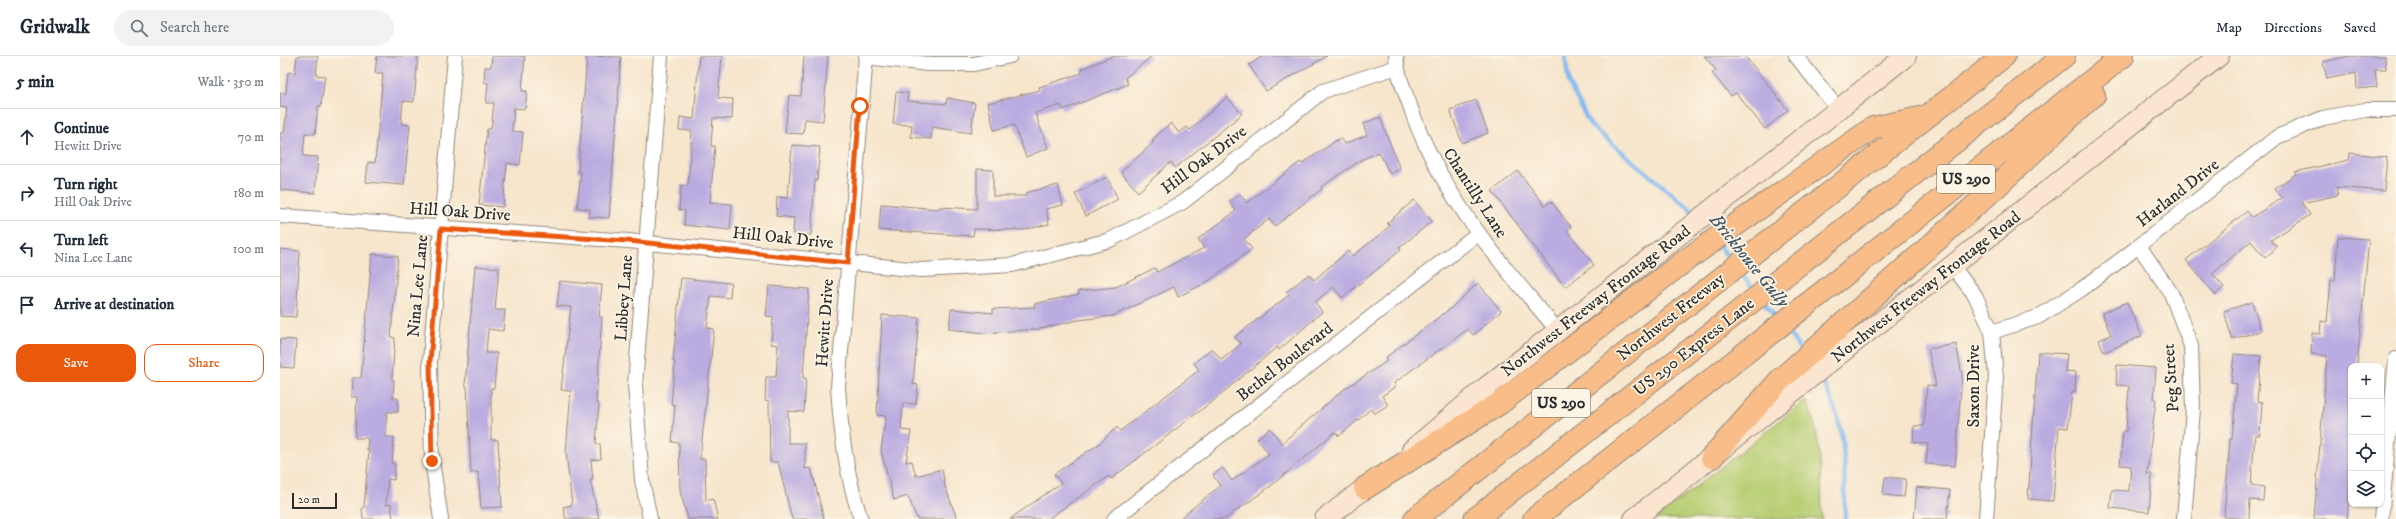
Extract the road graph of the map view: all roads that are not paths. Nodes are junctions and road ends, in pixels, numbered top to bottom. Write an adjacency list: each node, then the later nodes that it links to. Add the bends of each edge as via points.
1 (455, 56): 17 (street, Nina Lee Lane)
2 (661, 56): 19 (street, Libbey Lane)
3 (866, 56): 4 (street, via 928,64 974,64); 21 (street, Hewitt Drive)
4 (1010, 56)
5 (1796, 56): 13 (street)
6 (1906, 56): 13 (main road, Northwest Freeway Frontage Road)
7 (2004, 56): 15 (highway, Northwest Freeway / US 290)
8 (2064, 56): 35 (highway, US 290 Express Lane)
9 (2123, 56): 36 (highway, US 290)
10 (2136, 56): 25 (highway, via 1996,186)
11 (2219, 56): 22 (main road, Northwest Freeway Frontage Road)
12 (1396, 62): 18 (street, Chantilly Lane, via 1412,113 1431,159); 21 (street, Hill Oak Drive, via 1323,91 1183,202 1110,240 1012,265 921,270)
13 (1838, 109): 23 (main road, Northwest Freeway Frontage Road)
14 (2396, 110): 20 (street, Harland Drive, via 2365,110 2323,118 2277,137)
15 (1926, 117): 28 (highway, via 1873,128 1686,260 1500,403); 34 (highway, Northwest Freeway / US 290)
16 (280, 216): 17 (street, Hill Oak Drive)
17 (441, 229): 19 (street, Hill Oak Drive); 29 (street, Nina Lee Lane, via 430,362 432,461)
18 (1477, 234): 23 (street, Chantilly Lane); 32 (street, Bethel Boulevard)
19 (646, 243): 21 (street, Hill Oak Drive); 30 (street, Libbey Lane, via 635,385 642,480)
20 (2140, 246): 24 (street, Harland Drive, via 2082,289 2038,317); 39 (street, Peg Street, via 2171,293 2191,346 2193,409)
21 (848, 263): 31 (street, Hewitt Drive, via 838,387 842,437 854,499)
22 (1952, 266): 24 (street, Saxon Drive, via 1975,295); 25 (main road, Northwest Freeway Frontage Road)
23 (1558, 331): 28 (main road, Northwest Freeway Frontage Road)
24 (1992, 332): 38 (street, Saxon Drive, via 1996,377)
25 (1840, 341): 27 (highway, via 1785,387)
26 (2396, 359): 40 (street)
27 (1712, 457): 37 (main road)
28 (1366, 488): 33 (main road, Northwest Freeway Frontage Road)
29 (441, 519)
30 (650, 519)
31 (861, 519)
32 (1114, 519)
33 (1325, 519)
34 (1415, 519)
35 (1475, 519)
36 (1534, 519)
37 (1634, 519)
38 (1986, 519)
39 (2184, 519)
40 (2381, 519)

